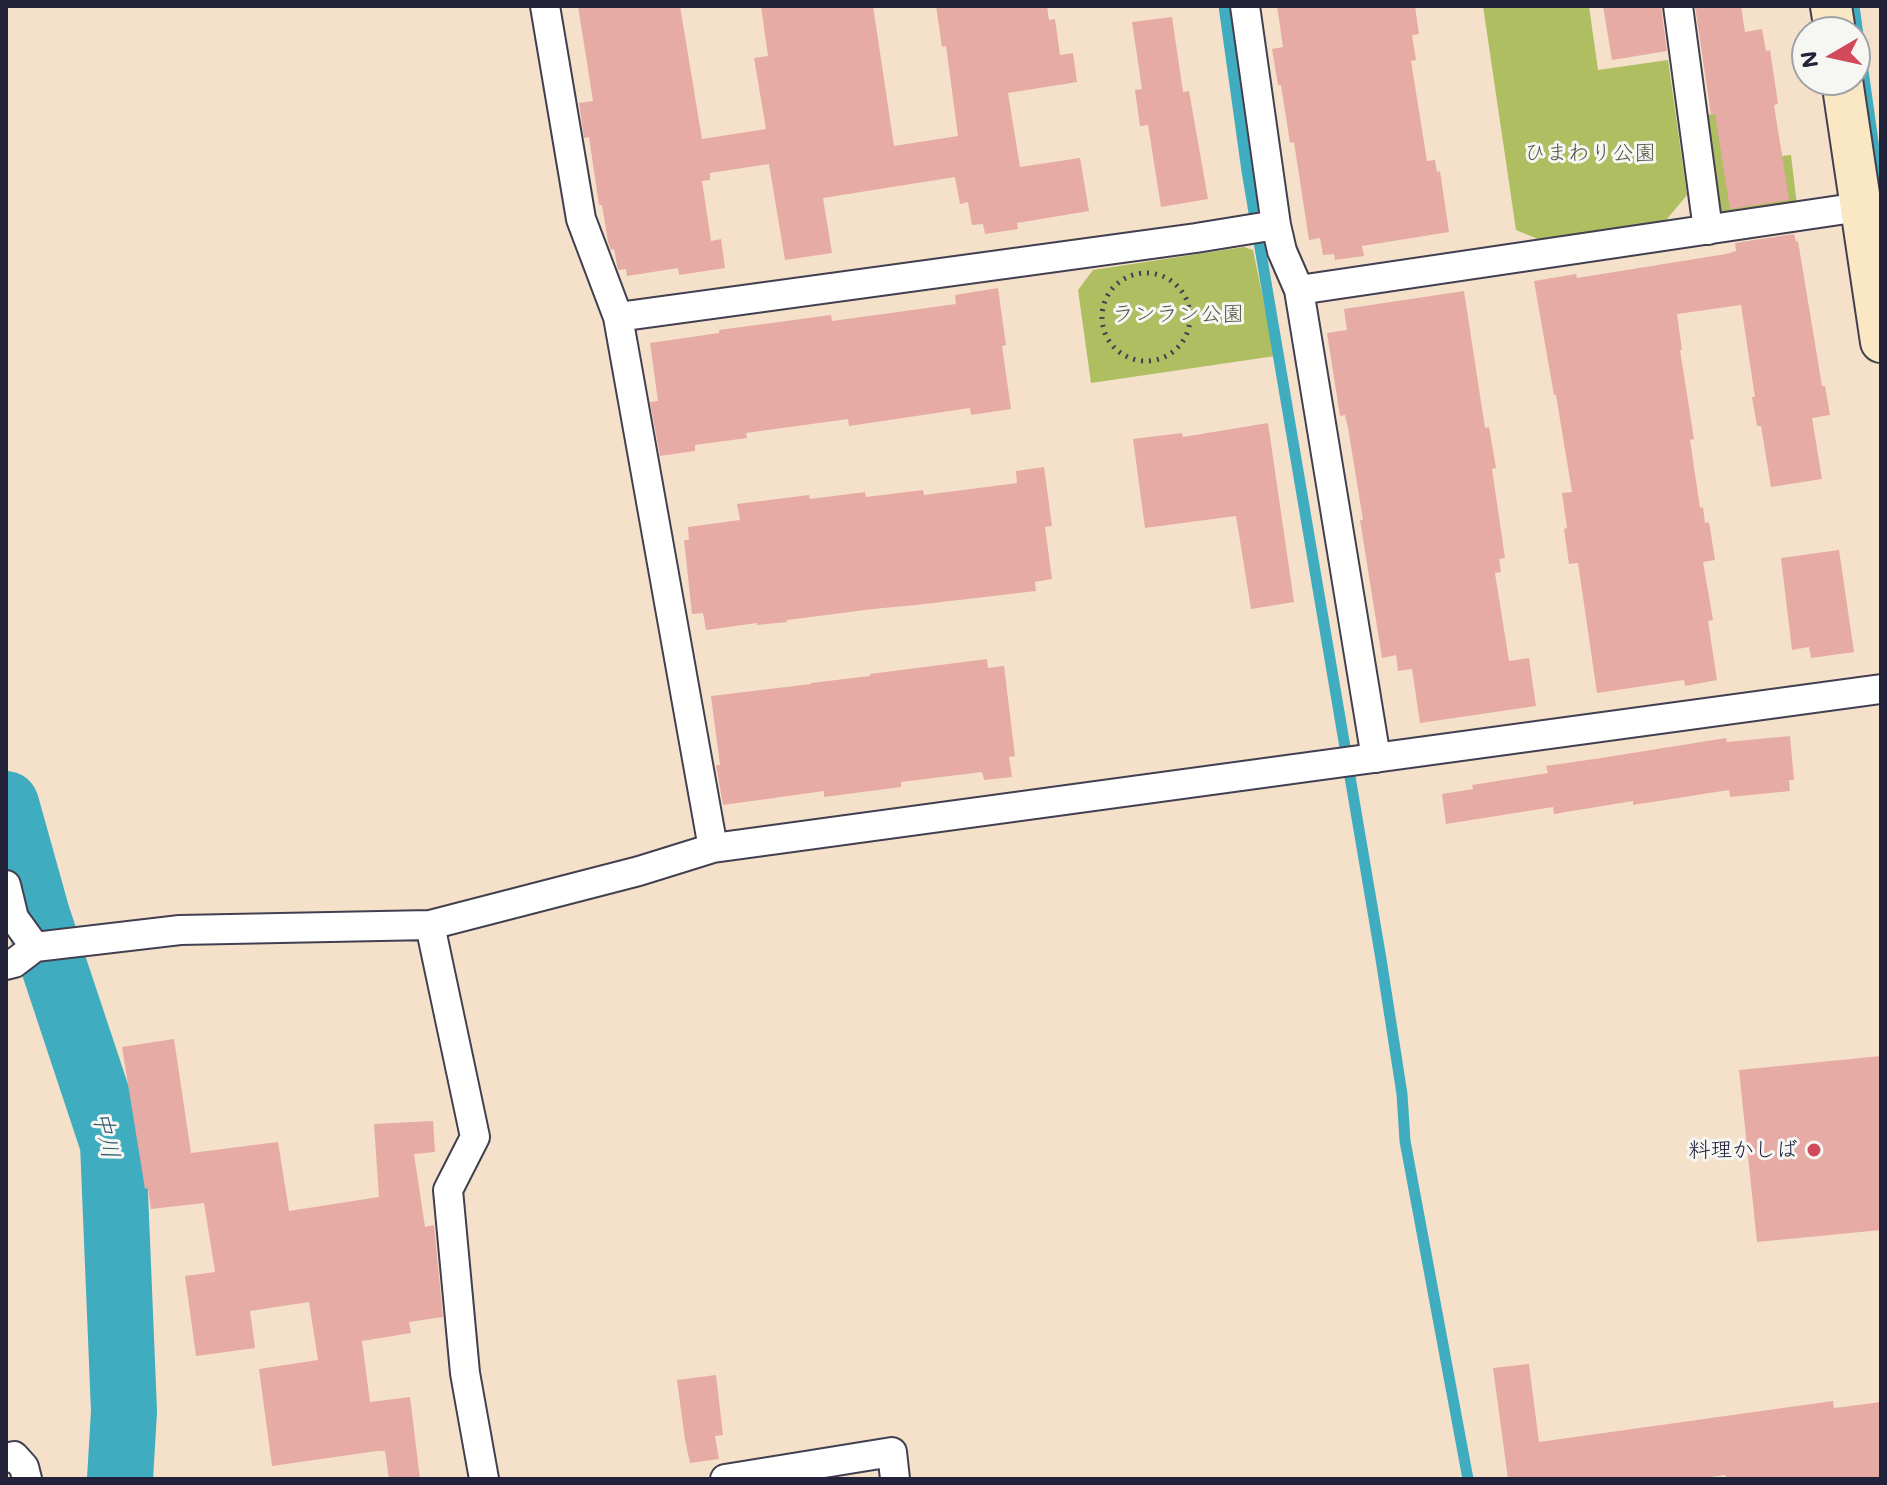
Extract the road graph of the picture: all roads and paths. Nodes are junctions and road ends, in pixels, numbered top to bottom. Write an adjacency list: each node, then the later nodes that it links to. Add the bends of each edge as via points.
1 (545, 6): 10 (street, via 581,219)
2 (1245, 6): 6 (street)
3 (1678, 6): 7 (street)
4 (1844, 96): 5 (street)
5 (1860, 207): 7 (street); 11 (street)
6 (1259, 228): 9 (street, via 1282,251); 10 (street)
7 (1708, 230): 9 (street)
8 (1123, 279): 8 (path, via 1103,307 1109,341 1136,361 1170,355 1190,327 1184,293 1156,274)
9 (1299, 290): 13 (street)
10 (618, 317): 14 (street)
11 (1881, 342)
12 (1881, 689): 13 (street)
13 (1354, 761): 14 (street)
14 (713, 848): 16 (street)
15 (6, 885): 17 (street, via 14,918)
16 (430, 925): 17 (street, via 180,930); 21 (street, via 475,1137 448,1190 465,1373)
17 (35, 947): 18 (street)
18 (6, 965)
19 (6, 1458): 20 (street, via 14,1456)
20 (27, 1479)
21 (484, 1479)
22 (725, 1479): 23 (street, via 892,1452)
23 (895, 1479)

